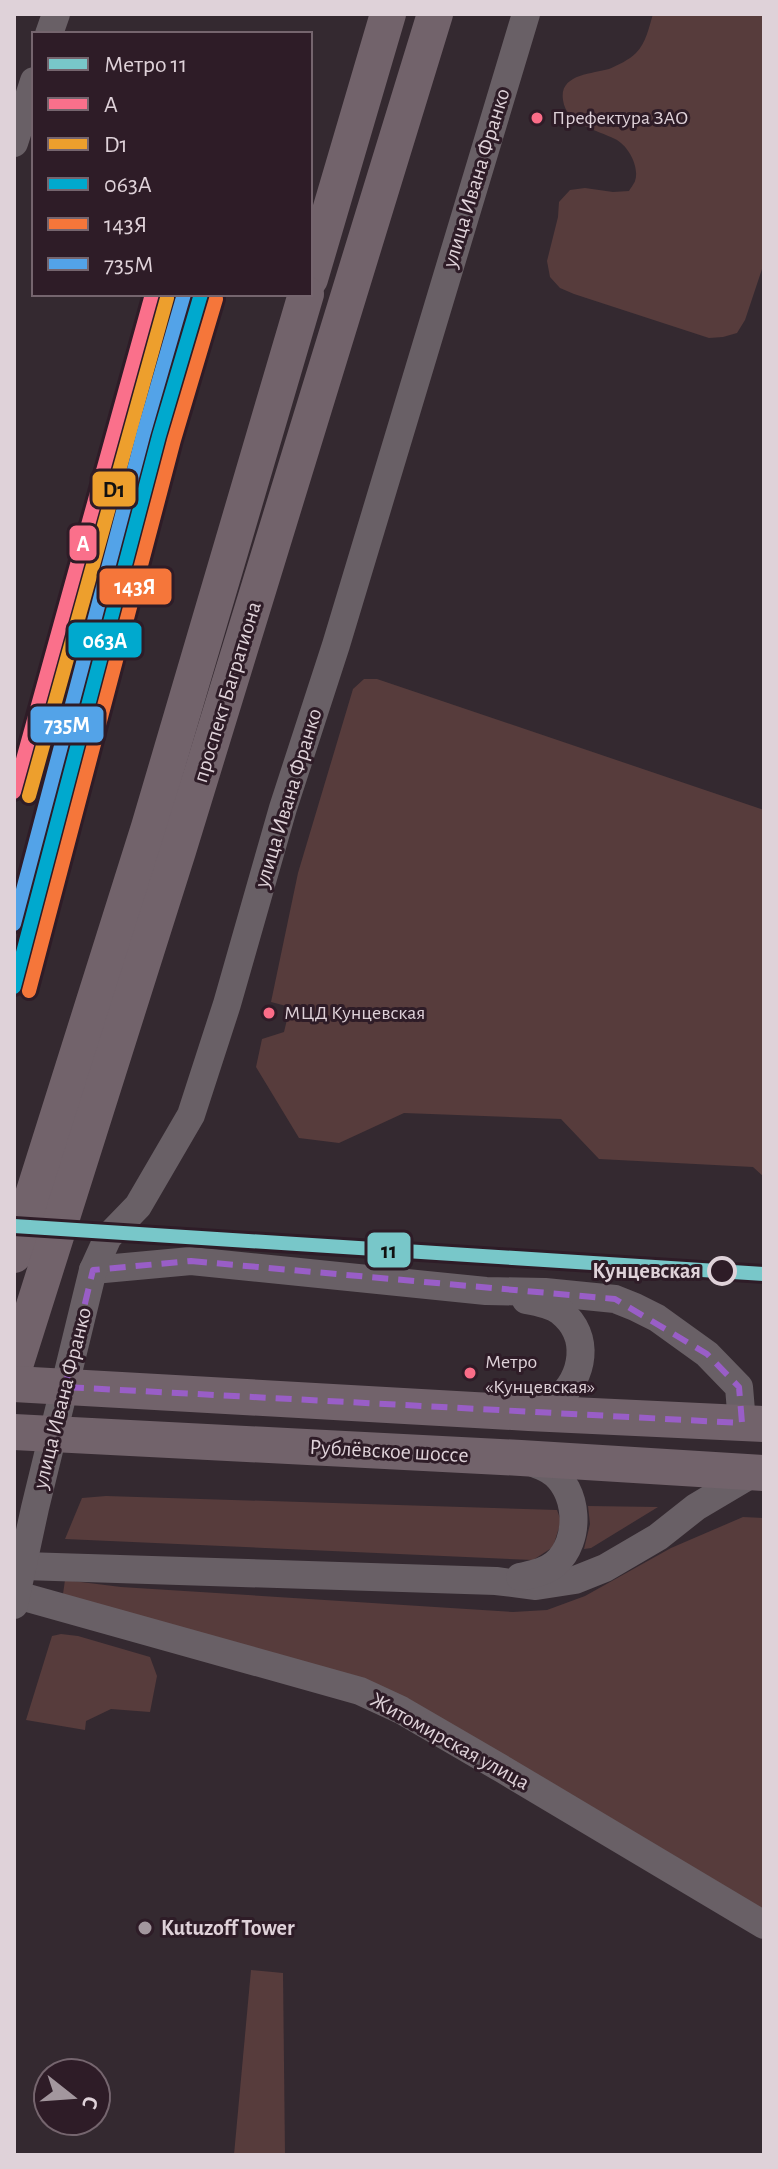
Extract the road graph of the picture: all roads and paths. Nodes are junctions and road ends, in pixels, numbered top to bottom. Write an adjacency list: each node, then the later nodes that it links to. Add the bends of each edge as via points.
1 (388, 14): 6 (main road)
2 (435, 14): 11 (main road, проспект Багратиона)
3 (526, 14): 9 (street, улица Ивана Франко, via 191,1115 138,1206 108,1237)
4 (32, 87): 5 (street)
5 (14, 143)
6 (312, 272)
7 (305, 296): 8 (main road, проспект Багратиона, via 149,827)
8 (14, 1255)
9 (93, 1270): 10 (street, via 191,1261); 18 (street, улица Ивана Франко)
10 (486, 1291): 13 (street, via 560,1311 579,1337 582,1356 570,1387 555,1402); 14 (street, via 588,1295 635,1307 680,1333 739,1387)
11 (14, 1369)
12 (14, 1384): 13 (main road, Рублёвское шоссе)
13 (529, 1413): 14 (main road, Рублёвское шоссе)
14 (753, 1423)
15 (14, 1432): 16 (main road, Рублёвское шоссе)
16 (521, 1458): 17 (main road, Рублёвское шоссе); 19 (street, via 551,1471 565,1487 574,1527 557,1562 541,1572)
17 (759, 1473): 19 (street, via 696,1507 605,1568 575,1580 536,1586)
18 (24, 1566): 19 (street); 20 (street, улица Ивана Франко)
19 (496, 1581)
20 (15, 1600): 21 (street, Житомирская улица, via 360,1691 401,1710)
21 (764, 1925)

